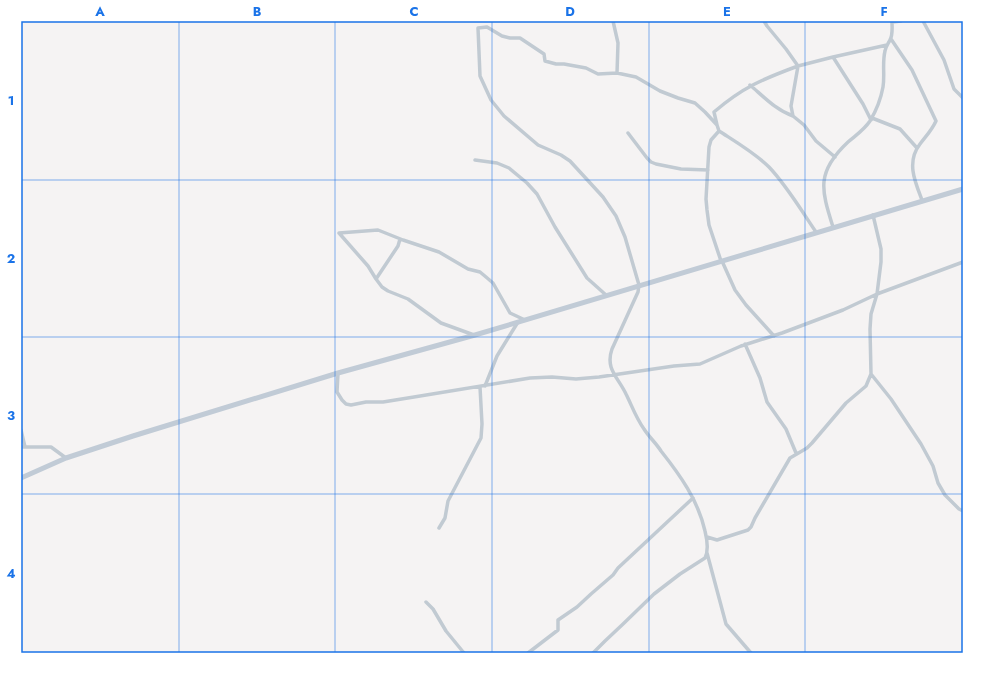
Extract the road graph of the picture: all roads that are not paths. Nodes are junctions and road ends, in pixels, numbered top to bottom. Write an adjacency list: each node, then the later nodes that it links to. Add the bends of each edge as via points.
1 (613, 21): 10 (street, via 618,43)
2 (764, 21): 9 (street)
3 (901, 21): 5 (street)
4 (923, 21): 12 (street, via 944,60 954,89)
5 (892, 22): 6 (street)
6 (891, 39): 7 (street); 18 (street, via 912,70 936,122)
7 (887, 45): 8 (street); 14 (street, via 883,86)
8 (834, 57): 9 (street); 14 (street)
9 (798, 66): 11 (street); 13 (street, via 791,106)
10 (616, 73): 15 (street, via 636,77 660,91 695,103); 31 (street, via 598,74 586,68 545,61 544,54 520,38 502,36 487,27 478,28 480,76 491,100 504,116 538,145 570,161 603,198 616,216 625,237)
11 (750, 85): 13 (street, via 784,113); 15 (street, via 714,112)
12 (963, 98)
13 (793, 116): 19 (street)
14 (871, 119): 18 (street, via 900,129); 19 (street)
15 (716, 125): 16 (street)
16 (719, 131): 21 (street, via 709,144); 26 (street, via 769,167)
17 (628, 133): 21 (street, via 651,162 681,169)
18 (917, 148): 23 (street, via 912,166)
19 (835, 157): 25 (street, via 825,173 823,184)
20 (475, 160): 33 (street, via 509,168 527,183 537,194 587,278)
21 (708, 170): 28 (street, via 706,199 709,225)
22 (963, 189): 23 (main road)
23 (922, 200): 24 (main road)
24 (873, 215): 25 (main road); 32 (street, via 881,249)
25 (833, 227): 26 (main road)
26 (816, 232): 28 (main road)
27 (400, 239): 30 (street); 30 (street, via 378,230 339,233); 34 (street, via 439,252 468,269 480,272 493,284 510,313)
28 (721, 261): 31 (main road); 37 (street, via 735,290)
29 (963, 262): 32 (street)
30 (376, 279): 36 (street, via 382,287 408,299 440,323)
31 (639, 285): 33 (main road); 41 (street, via 637,297 624,320 609,357)
32 (877, 294): 37 (street); 40 (street, via 871,314)
33 (606, 295): 34 (main road)
34 (525, 320): 35 (main road)
35 (518, 321): 36 (main road); 42 (street)
36 (475, 335): 39 (main road)
37 (774, 336): 38 (street)
38 (745, 344): 41 (street, via 700,364); 45 (street, via 767,402 786,429)
39 (338, 373): 42 (street, via 337,392 346,404 351,405); 46 (main road)
40 (872, 374): 45 (street, via 866,386 846,403 812,443); 49 (street, via 922,444 944,495)
41 (614, 375): 42 (street, via 576,379 530,378); 48 (street, via 644,430 676,470)
42 (482, 387): 50 (street, via 481,438 448,501)
43 (21, 430): 44 (street)
44 (23, 447): 46 (street, via 51,447)
45 (796, 453): 51 (street, via 790,458 748,530 717,540)
46 (66, 458): 47 (main road)
47 (21, 478)
48 (693, 498): 51 (street); 55 (street, via 618,568 605,584 558,620 558,630)
49 (963, 511)
50 (439, 528)
51 (707, 537): 52 (street)
52 (707, 553): 56 (street, via 705,558 654,594); 57 (street, via 726,624)
53 (426, 602): 54 (street)
54 (464, 653)
55 (528, 653)
56 (593, 653)
57 (750, 653)

